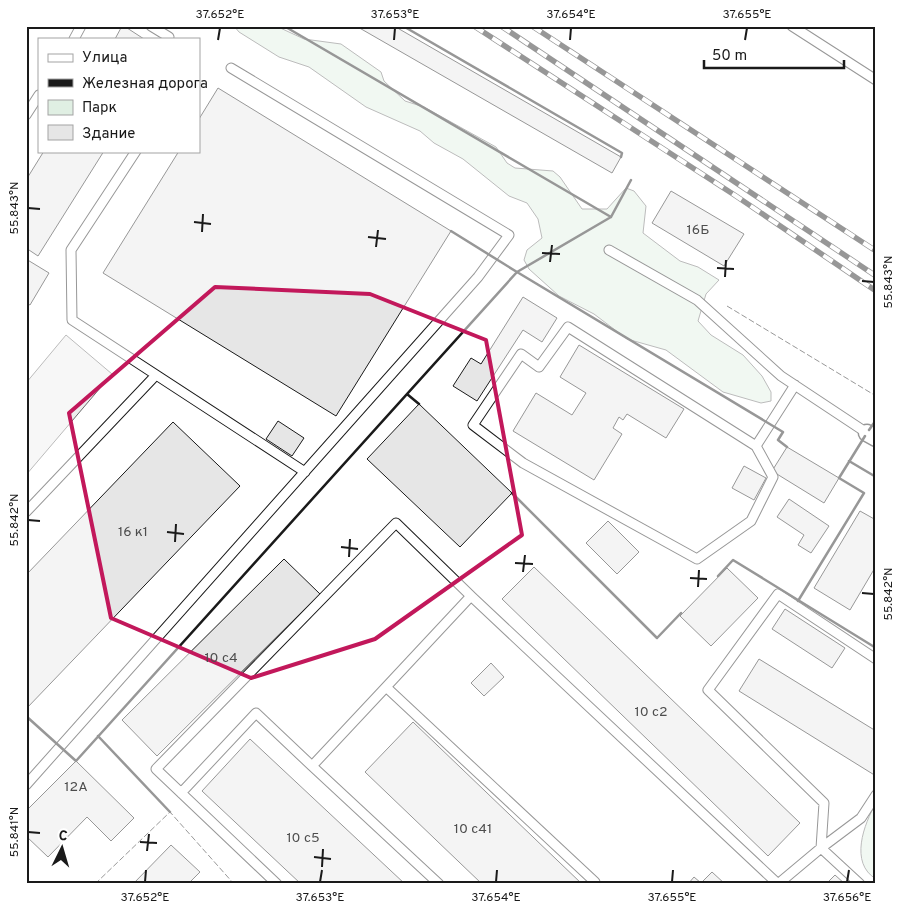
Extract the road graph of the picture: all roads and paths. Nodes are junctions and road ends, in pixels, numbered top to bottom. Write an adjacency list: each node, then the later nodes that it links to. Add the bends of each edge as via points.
1 (81, 26): 5 (lane)
2 (150, 26): 4 (lane)
3 (792, 26): 7 (lane)
4 (169, 37)
5 (75, 38)
6 (231, 68): 16 (lane, via 509,235 478,277)
7 (876, 80)
8 (38, 97): 9 (lane)
9 (26, 115)
10 (135, 152): 12 (lane, via 71,250 72,320)
11 (609, 250): 13 (lane, via 697,300)
12 (156, 375): 16 (lane); 17 (lane)
13 (795, 385): 14 (lane); 15 (lane)
14 (872, 436)
15 (756, 446): 15 (lane, via 568,327 539,367 521,354 473,426 523,463 697,559 751,521 773,477)
16 (305, 472): 22 (lane)
17 (26, 512)
18 (471, 596): 20 (lane); 23 (lane, via 396,523 156,769); 29 (lane)
19 (876, 659): 25 (lane, via 778,594 708,690 824,803)
20 (386, 687): 21 (lane); 26 (lane)
21 (312, 766): 23 (lane, via 256,713); 28 (lane)
22 (26, 785)
23 (181, 793): 27 (lane)
24 (876, 795): 25 (lane, via 861,818)
25 (822, 848): 29 (lane); 30 (lane)
26 (595, 882)
27 (277, 884)
28 (439, 884)
29 (778, 884)
30 (860, 884)

